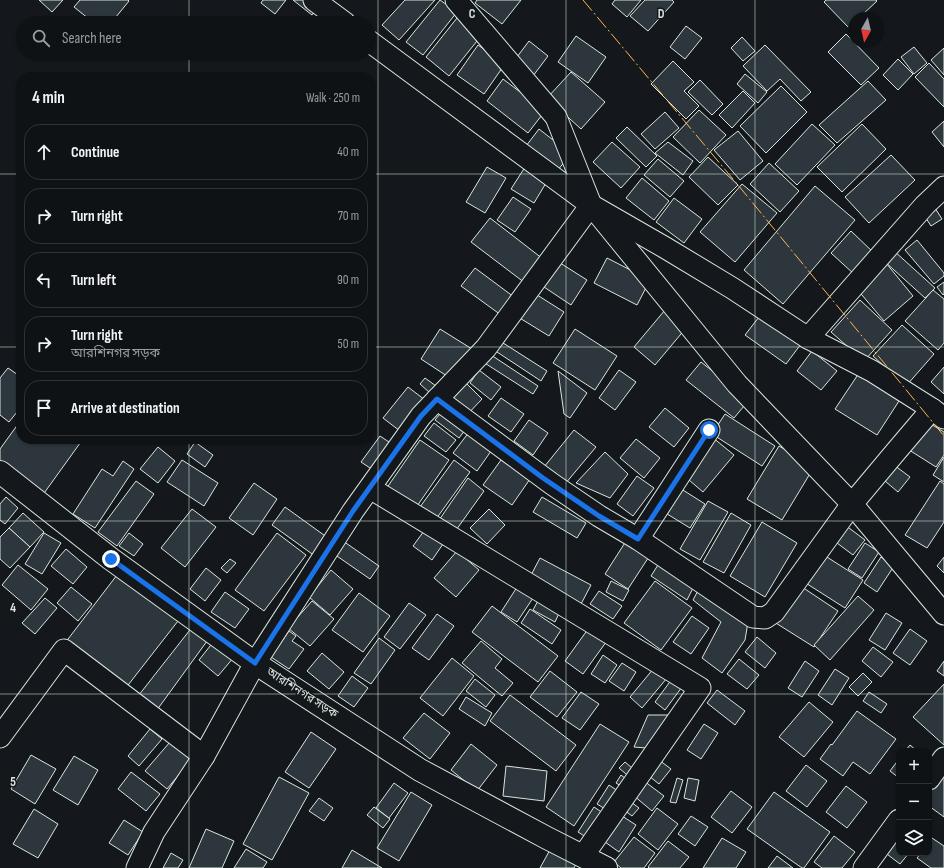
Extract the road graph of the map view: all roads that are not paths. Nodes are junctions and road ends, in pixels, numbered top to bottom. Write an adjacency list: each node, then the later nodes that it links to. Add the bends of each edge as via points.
1 (314, 0): 3 (street)
2 (456, 0): 6 (street, via 556,117)
3 (336, 16)
4 (376, 46): 6 (street)
5 (944, 187): 7 (street, via 925,205)
6 (591, 205): 7 (street, via 726,284); 8 (street, via 486,348); 13 (street, via 737,384)
7 (808, 338): 9 (street, via 872,371)
8 (437, 399): 12 (street, via 421,416); 14 (street, via 543,478)
9 (938, 413): 13 (street, via 892,455)
10 (709, 430): 14 (street)
11 (0, 472): 16 (street, আরশিনগর সড়ক, via 111,559)
12 (370, 488): 16 (street); 22 (street, via 700,688)
13 (852, 504): 14 (street, via 774,612 765,618 753,617); 15 (street)
14 (638, 539)
15 (944, 614)
16 (255, 663): 18 (street); 22 (street, আরশিনগর সড়ক, via 420,770)
17 (0, 737): 18 (street, via 64,650)
18 (204, 756): 23 (street, via 154,832)
19 (944, 758): 20 (street)
20 (932, 775)
21 (896, 824): 25 (street)
22 (583, 856): 24 (street, আরশিনগর সড়ক)
23 (137, 868)
24 (606, 868)
25 (864, 868)

